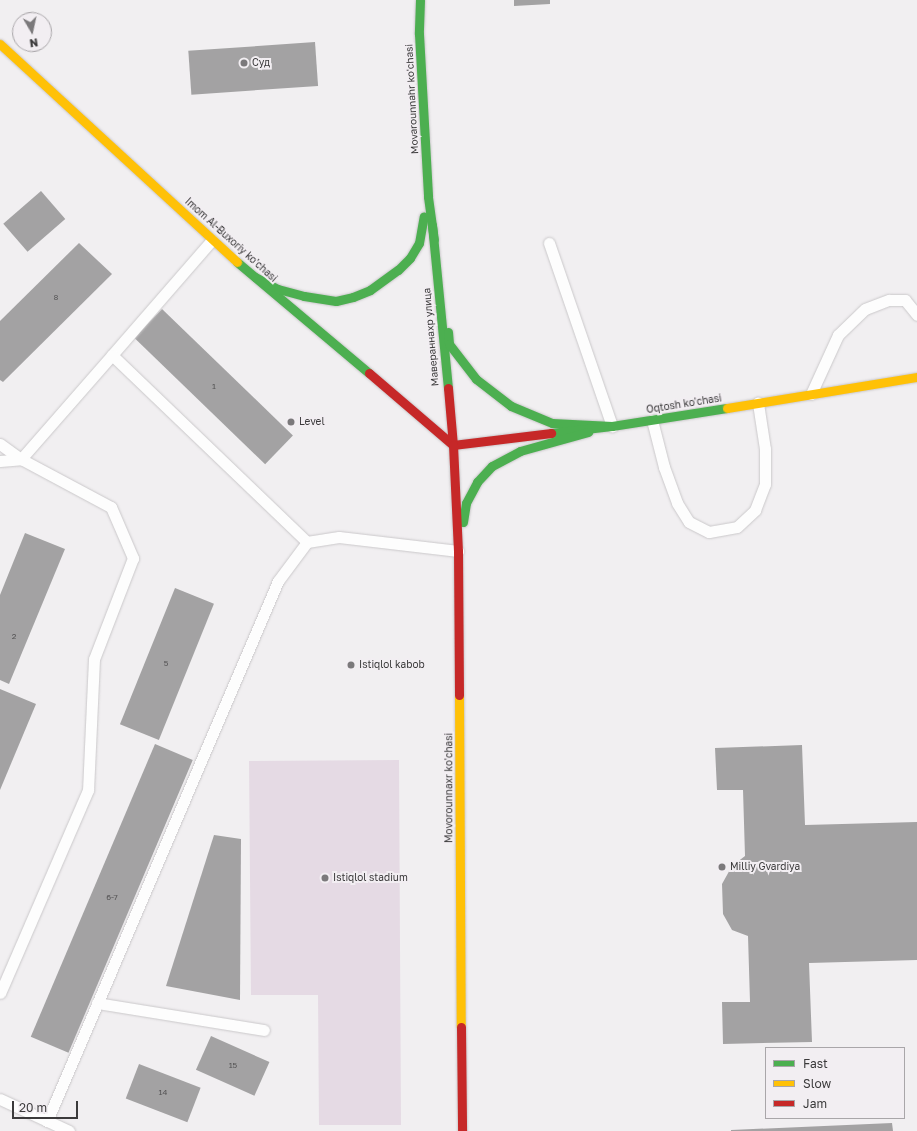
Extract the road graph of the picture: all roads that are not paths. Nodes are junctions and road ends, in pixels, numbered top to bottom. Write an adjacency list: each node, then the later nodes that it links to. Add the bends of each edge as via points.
1 (420, 0): 3 (main road, Movarounnahr ko'chasi)
2 (0, 44): 5 (main road, Imom Al-Buxoriy ko'chasi)
3 (428, 197): 4 (main road); 7 (main road, via 419,243 410,258 370,290 353,297 320,299 278,289)
4 (432, 226): 14 (main road, via 450,344 476,379 511,406 552,423); 16 (main road, Мавераннахр улица)
5 (212, 240): 7 (main road, Imom Al-Buxoriy ko'chasi); 9 (lane)
6 (549, 243): 14 (lane)
7 (255, 277): 16 (main road, Imom Al-Buxoriy ko'chasi)
8 (917, 315): 11 (lane, via 905,300 889,300 865,309 838,335)
9 (112, 355): 17 (lane); 19 (lane)
10 (917, 378): 11 (main road, Oqtosh ko'chasi)
11 (811, 394): 12 (main road, Oqtosh ko'chasi)
12 (758, 403): 13 (main road, Oqtosh ko'chasi); 13 (lane, via 765,449 765,484 755,510 737,527 709,532 689,522 677,503 664,467)
13 (652, 420): 14 (main road, Oqtosh ko'chasi)
14 (612, 426): 16 (main road, Oqtosh ko'chasi); 20 (main road, via 520,451 492,466 477,482 466,502)
15 (0, 444): 17 (lane)
16 (453, 446): 20 (main road, Movorounnaxr ko'chasi)
17 (21, 459): 18 (lane); 21 (lane, via 111,507 133,558 94,660 88,790)
18 (0, 461)
19 (308, 542): 20 (lane, via 339,537); 22 (lane, via 278,581)
20 (458, 551): 27 (main road, Movorounnaxr ko'chasi)
21 (0, 993)
22 (97, 1003): 23 (lane); 25 (lane)
23 (264, 1030)
24 (0, 1099): 25 (lane)
25 (47, 1121): 26 (lane)
26 (69, 1131)
27 (462, 1131)

